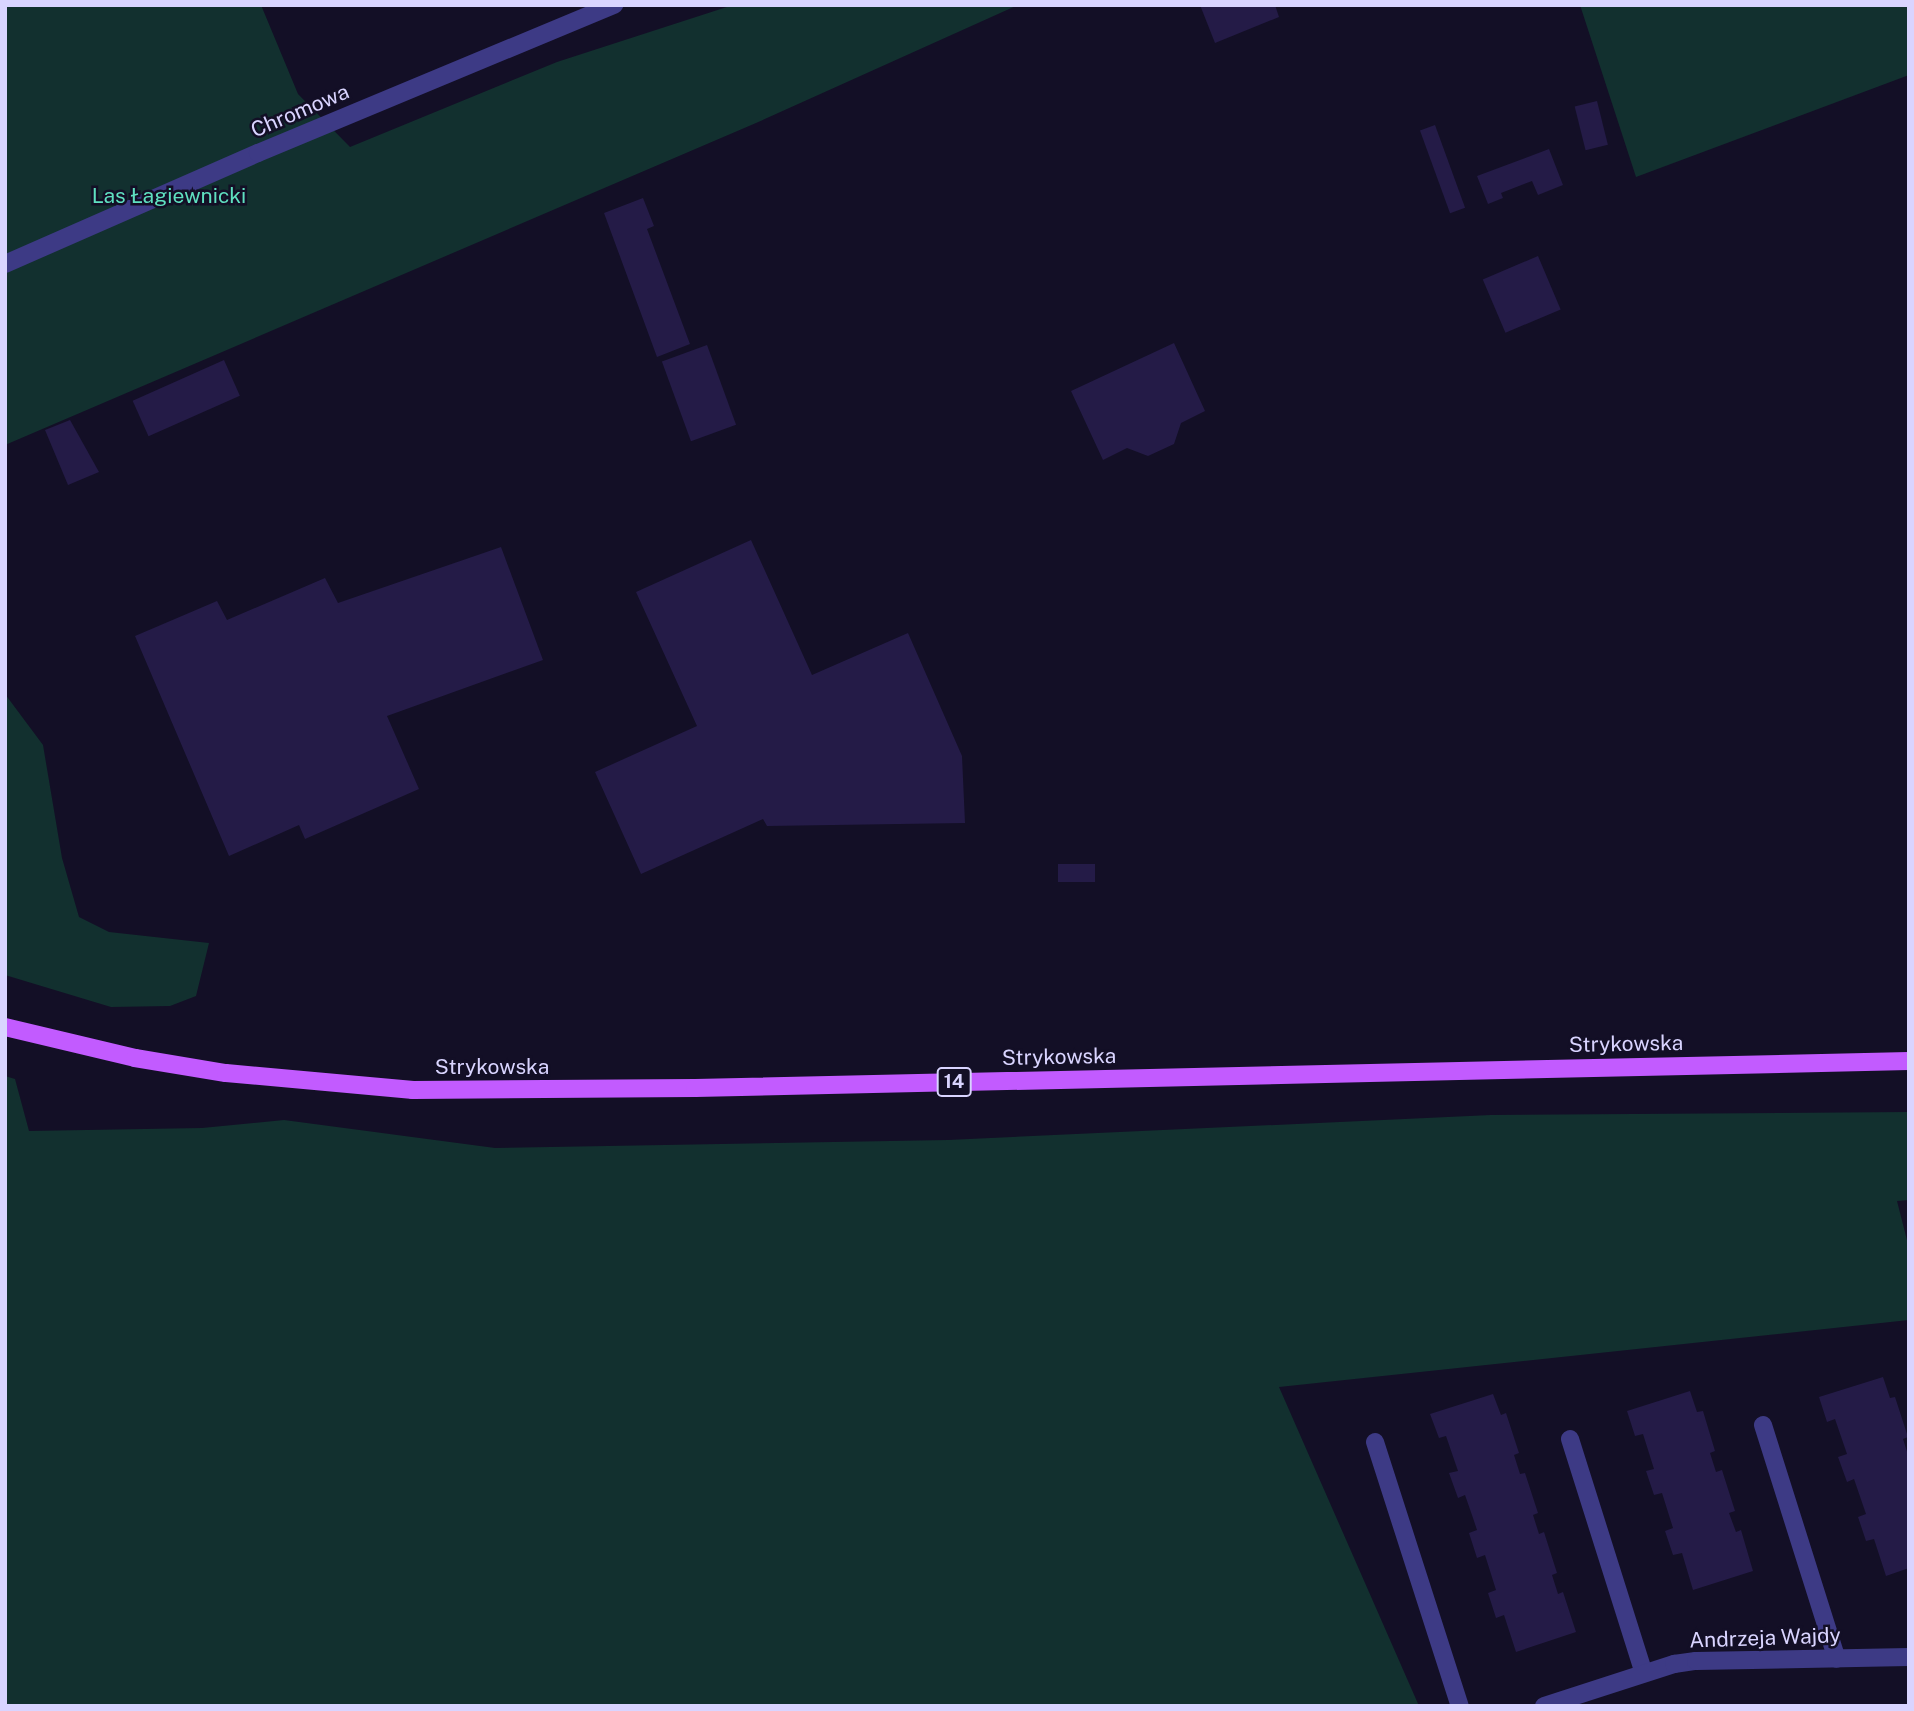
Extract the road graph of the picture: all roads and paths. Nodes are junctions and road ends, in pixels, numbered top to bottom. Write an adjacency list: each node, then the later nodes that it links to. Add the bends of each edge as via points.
1 (614, 5): 2 (street, Chromowa)
2 (5, 264)
3 (5, 1027): 4 (main road, Strykowska / 14, via 135,1058 226,1073 413,1090)
4 (1909, 1061)
5 (1763, 1425): 9 (street)
6 (1570, 1438): 10 (street)
7 (1375, 1442): 11 (street)
8 (1909, 1657): 9 (street, Andrzeja Wajdy)
9 (1837, 1659): 10 (street, Andrzeja Wajdy, via 1696,1661)
10 (1644, 1674): 12 (street, Andrzeja Wajdy)
11 (1460, 1706)
12 (1544, 1706)

